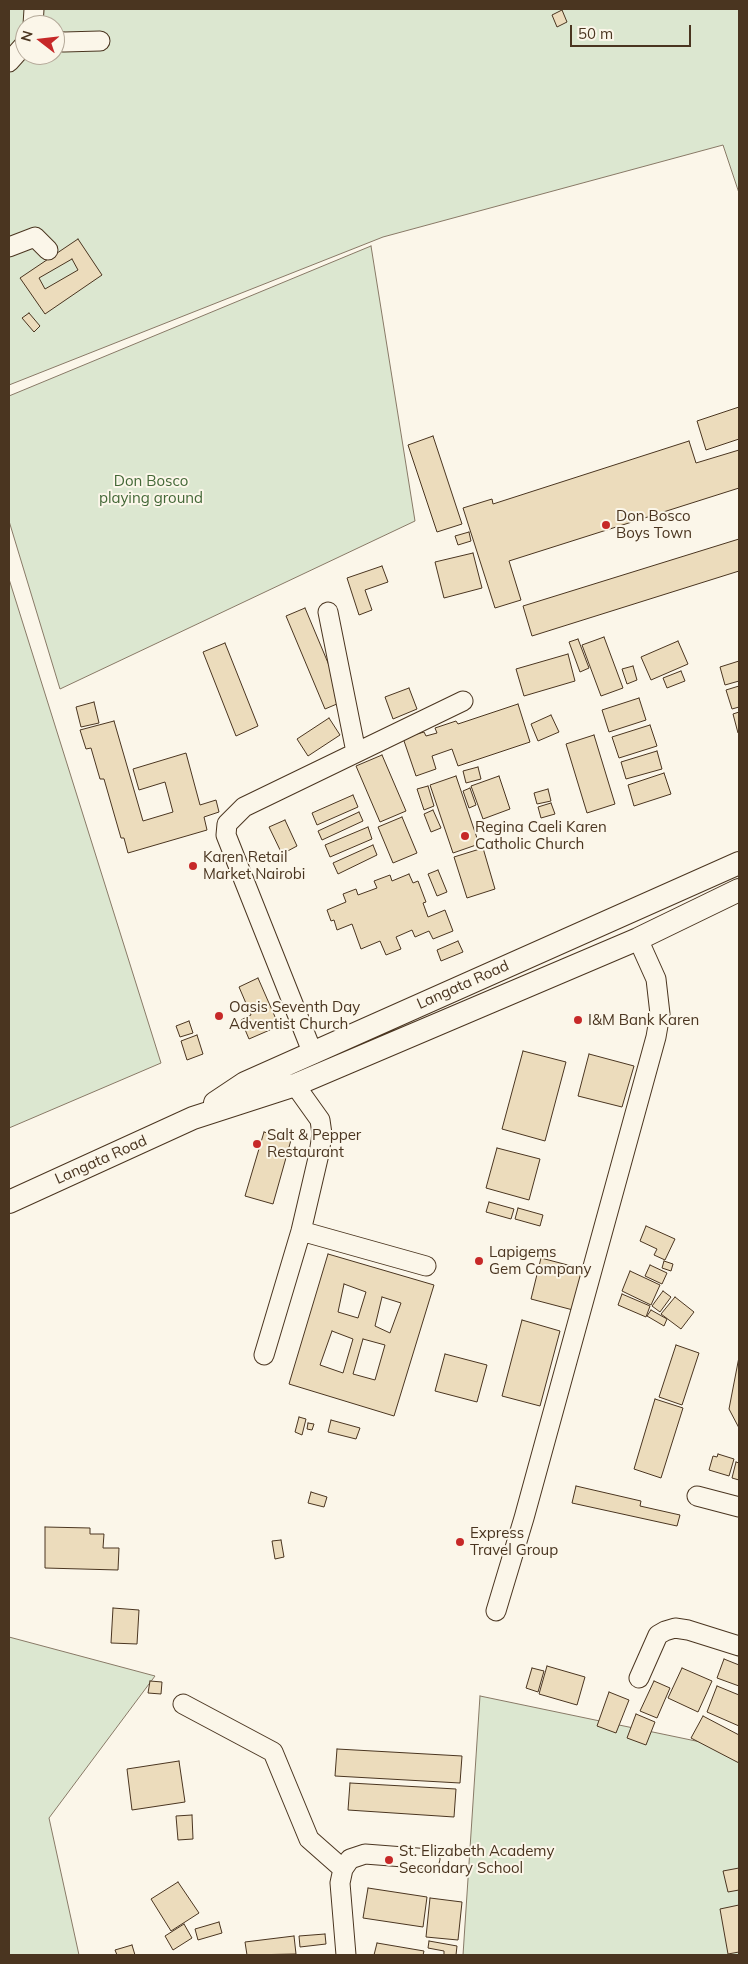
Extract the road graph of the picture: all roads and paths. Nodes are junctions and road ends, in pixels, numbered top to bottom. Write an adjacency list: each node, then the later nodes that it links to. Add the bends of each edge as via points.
1 (100, 41): 2 (street)
2 (65, 42)
3 (9, 247): 4 (street, via 35,237)
4 (48, 250)
5 (328, 612): 7 (street)
6 (463, 701): 7 (street)
7 (356, 752): 11 (street, via 244,807 227,824 226,834)
8 (739, 864): 11 (main road, Langata Road)
9 (739, 890): 10 (main road, Langata Road)
10 (638, 939): 12 (main road, Langata Road); 20 (street, via 656,980 660,1014 656,1037)
11 (313, 1054): 13 (main road, Langata Road, via 245,1083)
12 (296, 1086): 13 (main road, Langata Road); 15 (street, via 320,1120 322,1134)
13 (193, 1118): 14 (main road, Langata Road)
14 (9, 1202)
15 (301, 1231): 16 (street); 17 (street)
16 (426, 1266)
17 (264, 1355)
18 (697, 1496): 19 (street)
19 (739, 1507)
20 (496, 1610)
21 (739, 1646): 22 (street, via 688,1630 675,1628 665,1631 658,1635)
22 (638, 1678)
23 (183, 1704): 25 (street, via 273,1752 309,1839)
24 (430, 1859): 25 (street, via 365,1854 350,1859)
25 (343, 1869): 26 (street, via 340,1883)
26 (346, 1955)

